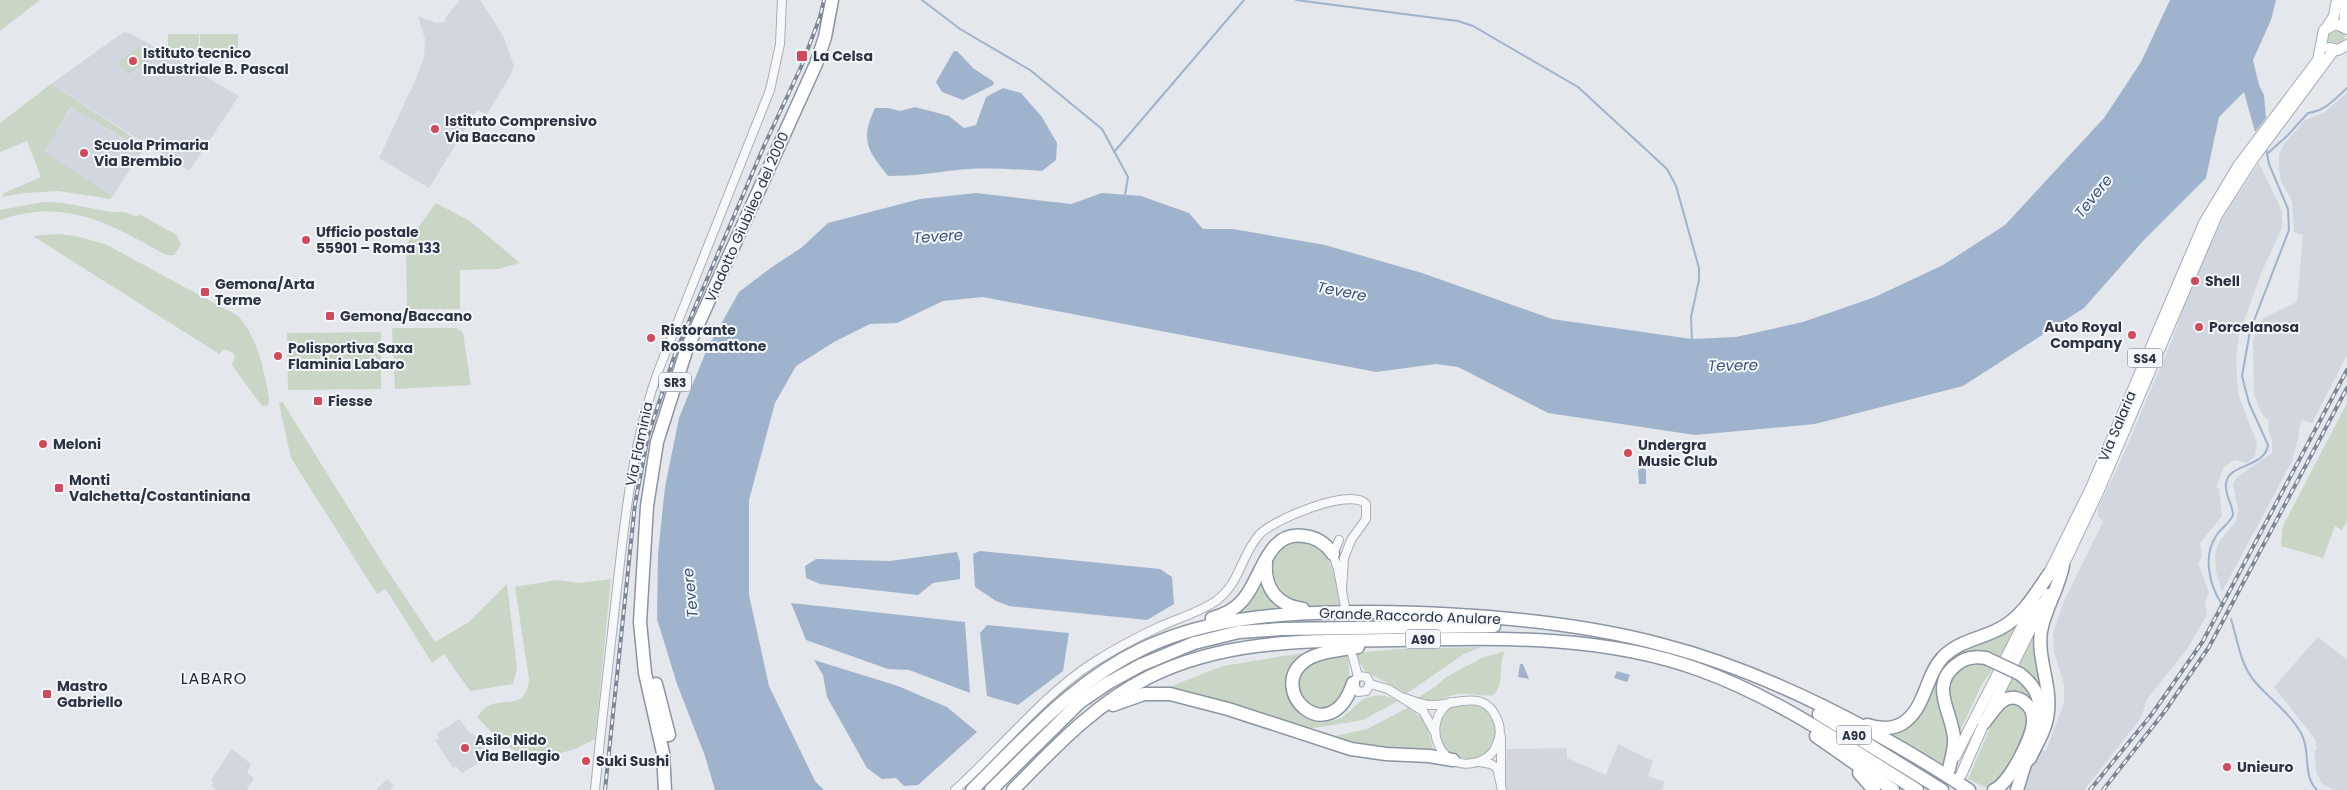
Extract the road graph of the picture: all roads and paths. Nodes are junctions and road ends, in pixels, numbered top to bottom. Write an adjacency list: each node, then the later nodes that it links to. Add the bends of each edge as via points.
1 (782, 0): 45 (street, Via Flaminia, via 780,44 770,90 659,369 636,440)
2 (832, 0): 46 (highway, Viadotto Giubileo del 2000 / SR3, via 816,64 686,351 656,447 647,506 640,622 645,673 663,753)
3 (840, 0): 47 (highway, Viadotto Giubileo del 2000 / SR3, via 835,31 820,74 687,370 669,426 652,532 648,618 654,672 670,745)
4 (2337, 0): 6 (main road, via 2334,16)
5 (2346, 0): 7 (main road)
6 (2326, 28): 7 (main road, via 2333,24); 8 (main road, Via Salaria)
7 (2345, 28)
8 (2323, 40): 10 (main road); 11 (main road, Via Salaria / SS4, via 2318,60)
9 (2347, 45): 10 (main road, via 2341,50)
10 (2334, 50): 11 (main road, Via Salaria / SS4)
11 (2281, 116): 12 (main road, Via Salaria / SS4)
12 (2252, 154): 18 (main road, Via Salaria / SS4, via 2212,225 2099,490); 19 (main road, Via Salaria / SS4, via 2229,180 2204,223 2091,488)
13 (1359, 530): 15 (street); 20 (street, via 1346,551); 48 (street, via 1367,517 1367,507 1363,501 1352,498 1314,508 1269,526 1256,539 1237,578 1221,596 1126,643 1086,668 1045,700)
14 (1313, 538): 15 (street); 16 (highway); 17 (highway, via 1300,535 1286,538 1274,546)
15 (1339, 540): 16 (street)
16 (1333, 554): 20 (street)
17 (1266, 561): 22 (highway, via 1266,580 1276,598 1289,606); 25 (highway, via 1250,592 1234,609 1174,632)
18 (2063, 565): 35 (main road, Via Salaria / SS4); 41 (highway, via 2060,583 2041,630 2048,718)
19 (2049, 574): 33 (highway, via 2011,622 1959,644 1941,659 1916,709 1903,723 1876,728); 42 (main road, Via Salaria / SS4)
20 (1342, 588): 21 (street)
21 (1345, 607)
22 (1325, 612): 23 (highway, Grande Raccordo Anulare, via 1464,616); 25 (highway, Grande Raccordo Anulare, via 1236,620)
23 (1574, 628): 28 (highway, Grande Raccordo Anulare / A90, via 1664,645); 50 (highway, Grande Raccordo Anulare / A90, via 1474,625 1310,627 1254,630 1209,639 1154,659 1094,692 1068,712)
24 (1404, 639): 27 (highway, via 1313,657 1298,669 1293,690 1304,709 1326,715 1342,706); 32 (highway, Grande Raccordo Anulare / A90, via 1522,639 1609,647 1690,667); 34 (highway, Grande Raccordo Anulare / A90, via 1287,642 1218,652 1149,677 1120,693)
25 (1148, 646): 49 (highway, Grande Raccordo Anulare, via 1112,665 1072,693)
26 (1352, 654): 27 (street)
27 (1355, 680): 29 (street, via 1367,677); 29 (street, via 1354,688 1360,692 1368,690)
28 (1765, 681): 33 (highway, Grande Raccordo Anulare); 55 (highway, Grande Raccordo Anulare / A90)
29 (1370, 684): 30 (street)
30 (1405, 698): 31 (street, via 1428,705); 37 (street, via 1426,714)
31 (1451, 702): 36 (street, via 1467,699 1487,705 1496,716); 37 (street, via 1442,709)
32 (1769, 702): 38 (highway, Grande Raccordo Anulare); 54 (highway, Grande Raccordo Anulare / A90)
33 (1831, 712): 43 (highway, Grande Raccordo Anulare)
34 (1084, 720): 39 (highway, via 1136,696 1170,694 1228,709 1350,749); 51 (highway, Grande Raccordo Anulare / A90)
35 (1984, 723): 43 (main road, Via Salaria / SS4); 57 (highway, via 2008,698 2024,701 2033,715 2031,731 2009,778)
36 (1500, 732): 40 (street, via 1495,750); 44 (street)
37 (1435, 734): 39 (street, via 1441,751)
38 (1838, 752): 52 (highway); 53 (highway, Grande Raccordo Anulare)
39 (1453, 760): 40 (street, via 1466,764)
40 (1479, 762): 44 (street, via 1497,768)
41 (2026, 762): 42 (highway, bridge, via 2037,731 2040,704 2035,690 2020,674 1986,658 1971,658 1960,662 1944,680 1943,702 1954,738); 58 (highway)
42 (1950, 769)
43 (1963, 783): 56 (highway, Grande Raccordo Anulare)
44 (1502, 786)
45 (595, 790)
46 (665, 790)
47 (673, 790)
48 (955, 790)
49 (972, 790)
50 (991, 790)
51 (1013, 790)
52 (1874, 790)
53 (1893, 790)
54 (1916, 790)
55 (1942, 790)
56 (1979, 790)
57 (1994, 790)
58 (2017, 790)

